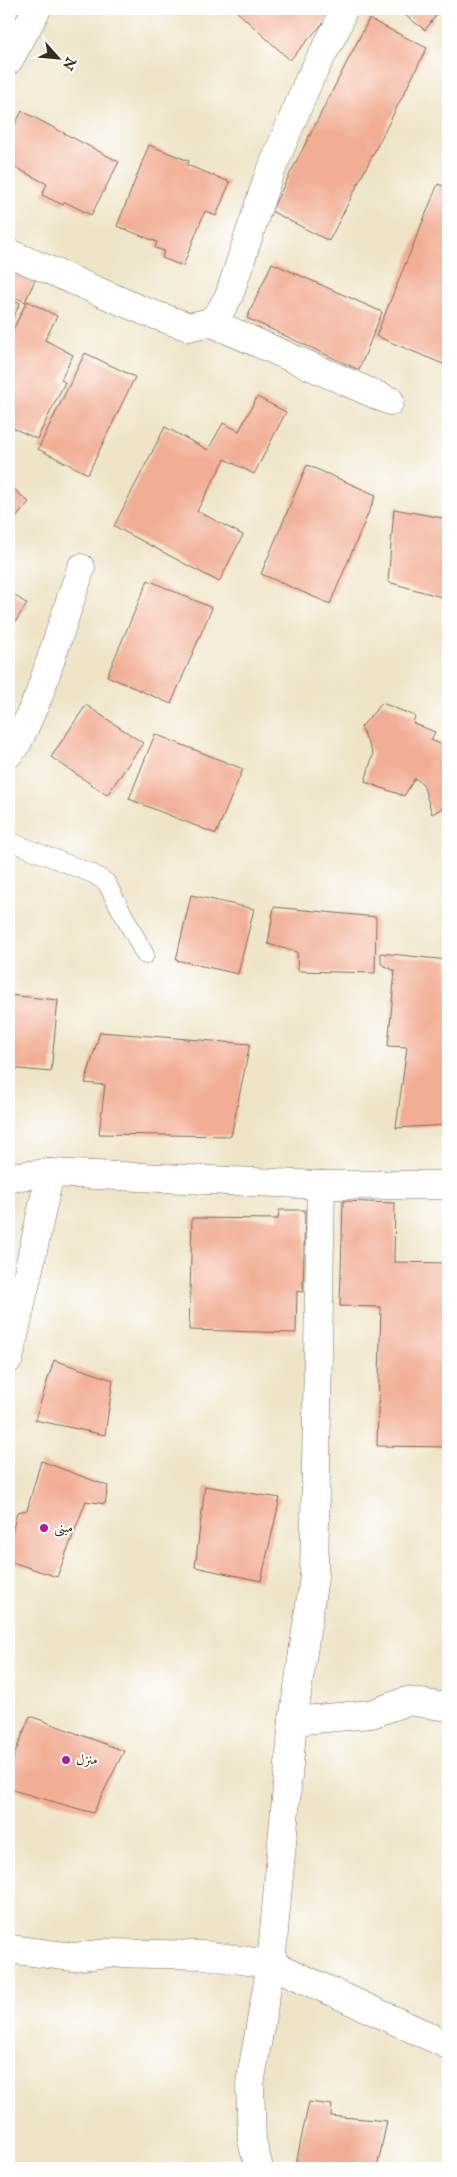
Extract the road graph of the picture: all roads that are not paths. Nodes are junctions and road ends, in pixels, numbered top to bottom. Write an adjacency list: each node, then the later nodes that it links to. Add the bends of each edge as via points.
1 (37, 9): 3 (street)
2 (343, 9): 5 (street, via 267,180 229,296)
3 (9, 60)
4 (9, 253): 5 (street, via 144,311 189,326)
5 (210, 322): 6 (street)
6 (390, 401)
7 (82, 568): 8 (street, via 40,695)
8 (9, 754)
9 (9, 840): 10 (lane, via 106,882)
10 (145, 955)
11 (50, 1173): 12 (street); 13 (street); 15 (street)
12 (9, 1177)
13 (321, 1185): 14 (street); 17 (street, via 314,1576)
14 (448, 1185)
15 (9, 1359)
16 (448, 1707): 17 (street, via 407,1701 371,1714)
17 (294, 1721): 19 (street)
18 (9, 1949): 19 (street, via 73,1957 204,1955)
19 (271, 1964): 20 (street); 21 (street, via 250,2084 252,2141)
20 (447, 2051)
21 (259, 2168)

